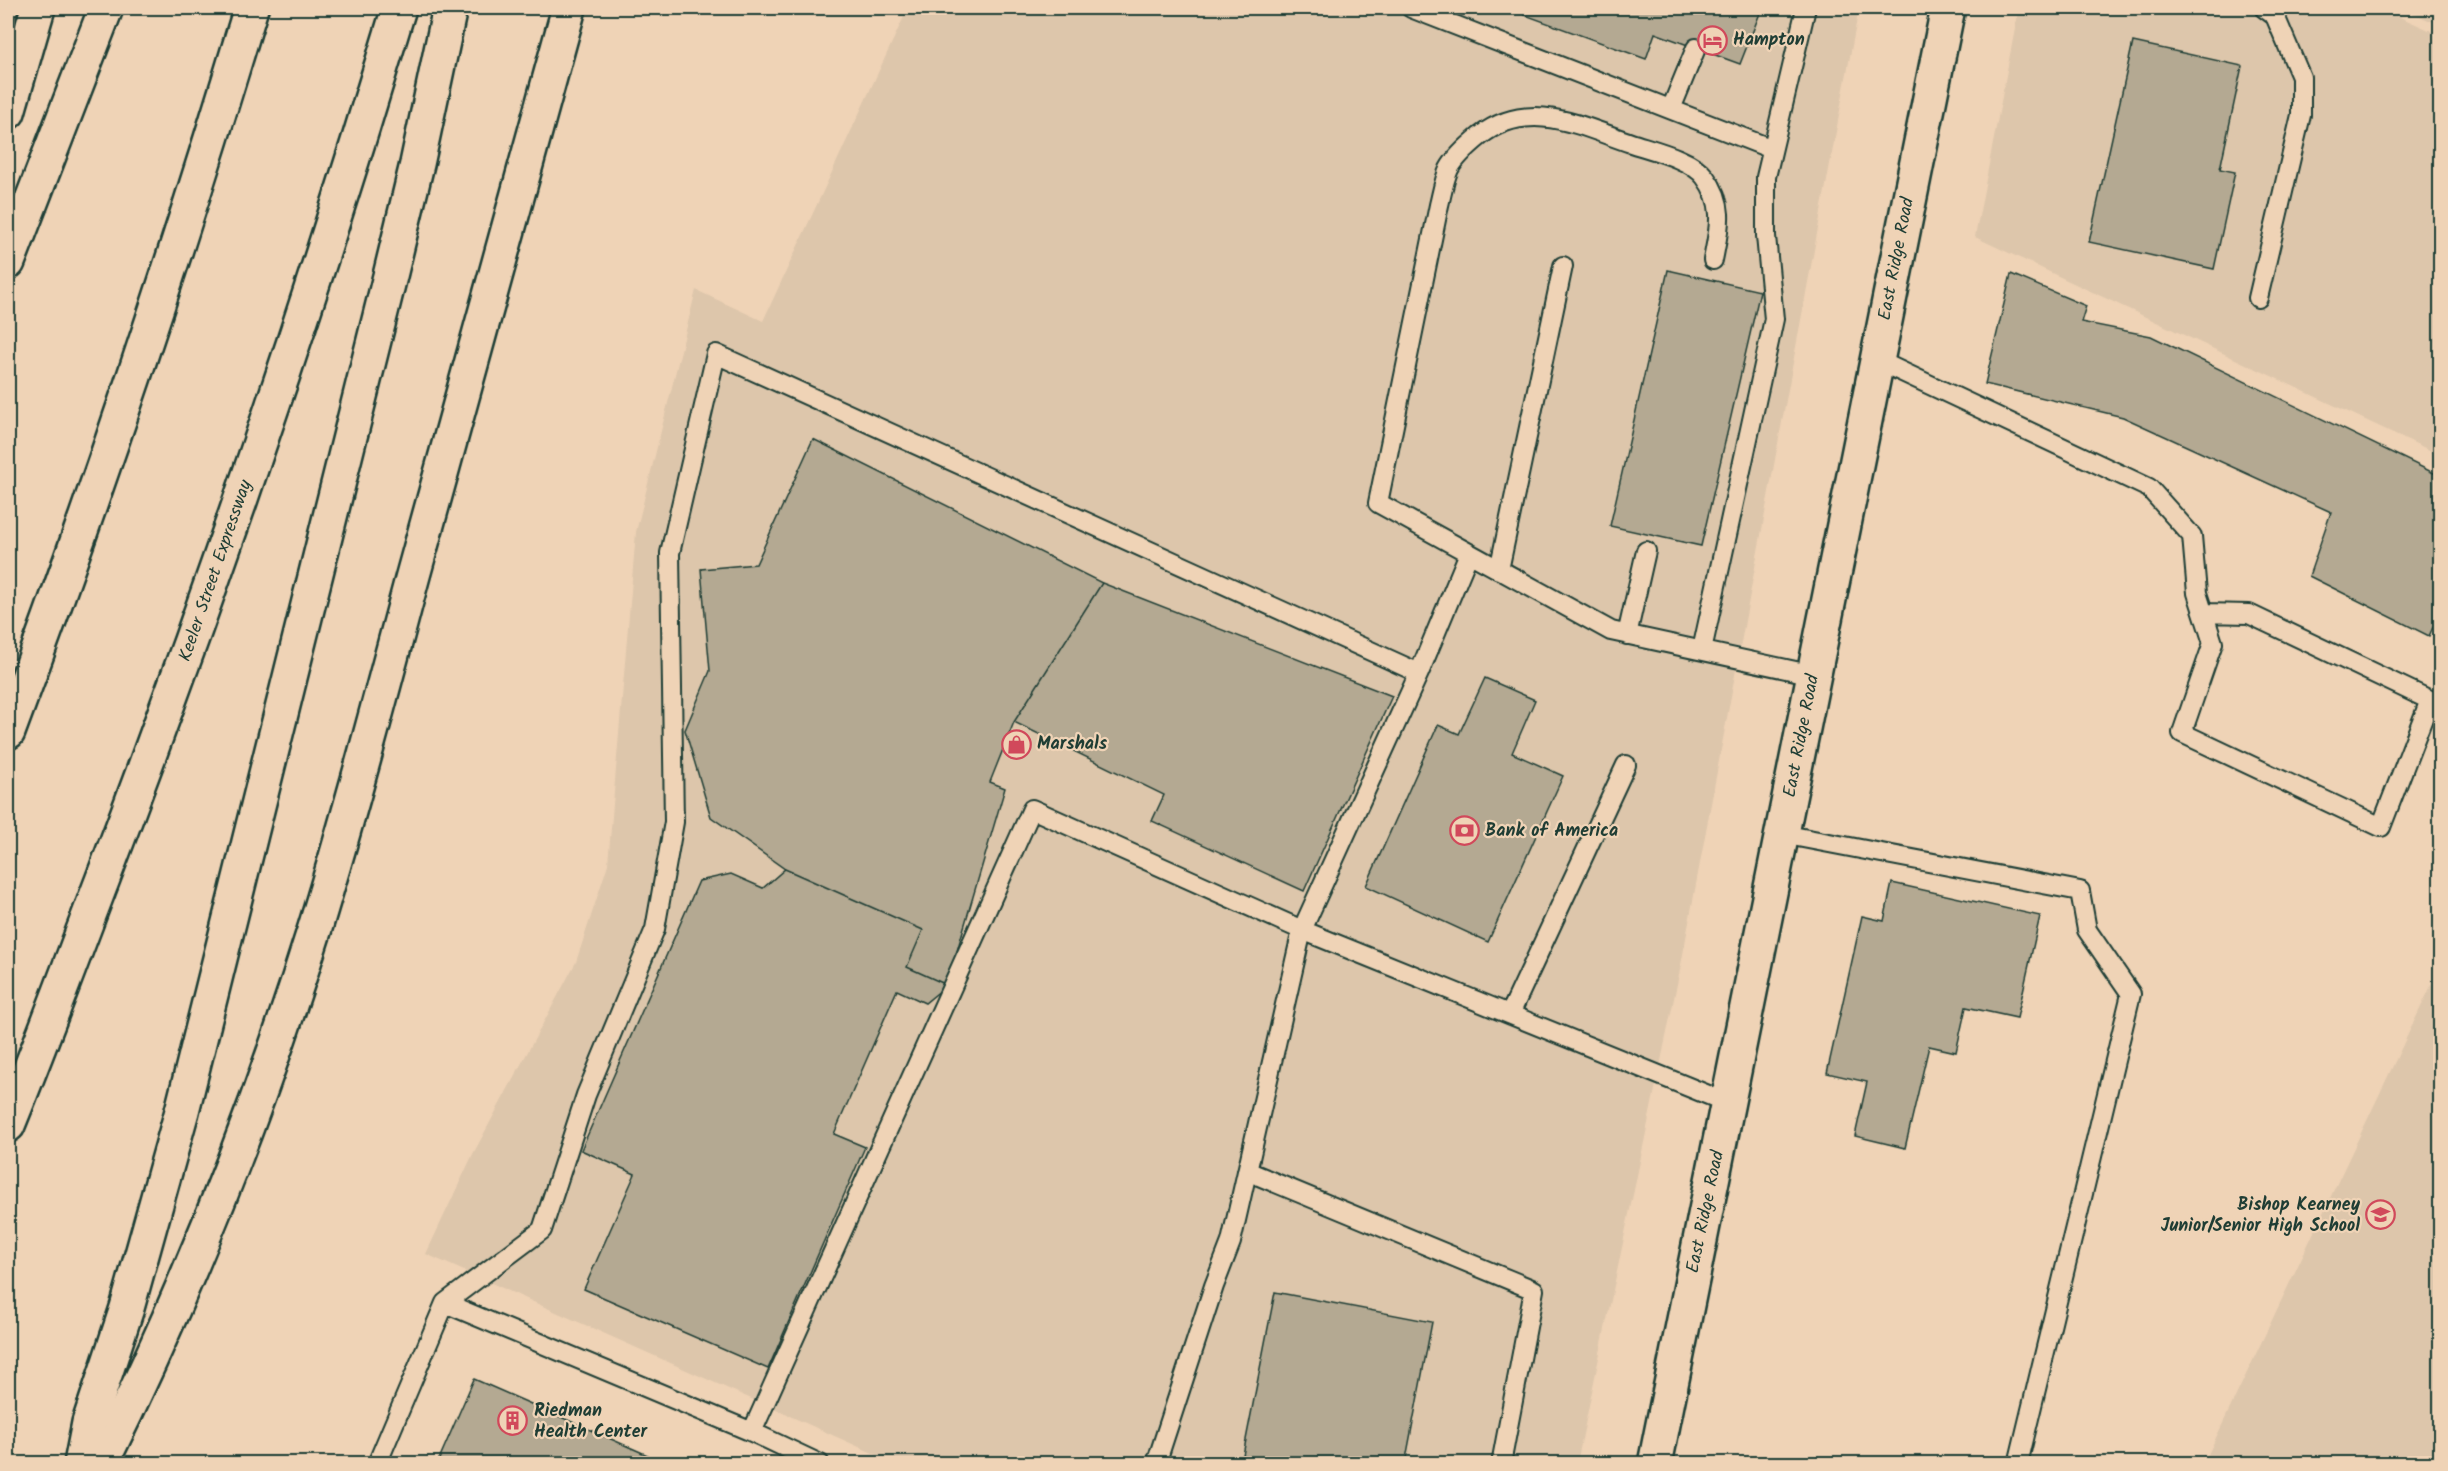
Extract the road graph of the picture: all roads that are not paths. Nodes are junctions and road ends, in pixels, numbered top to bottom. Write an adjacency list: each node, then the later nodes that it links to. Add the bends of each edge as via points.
1 (38, 8): 13 (main road)
2 (106, 8): 16 (main road)
3 (251, 8): 28 (main road, via 152,320)
4 (399, 8): 34 (main road, Keeler Street Expressway, via 298,327 195,632)
5 (450, 8): 38 (main road, via 390,276 182,1111 127,1308 89,1423)
6 (569, 8): 39 (main road, via 314,932 204,1235)
7 (1412, 8): 12 (lane)
8 (1806, 8): 14 (lane)
9 (1948, 8): 19 (main road, East Ridge Road)
10 (2264, 8): 18 (lane, via 2275,16 2301,77 2301,115)
11 (1696, 48): 12 (lane)
12 (1671, 109): 14 (lane)
13 (8, 112)
14 (1772, 149): 25 (lane, via 1766,177 1766,236 1774,319)
15 (1713, 260): 21 (lane, via 1721,221 1716,197 1704,175 1680,160 1542,116 1515,117 1491,127 1467,147 1449,169 1439,205 1378,503)
16 (8, 262)
17 (1563, 266): 22 (lane)
18 (2258, 298)
19 (1877, 360): 23 (lane, via 2149,488 2192,536 2197,593); 27 (main road, East Ridge Road)
20 (1646, 551): 24 (lane)
21 (1469, 553): 22 (lane); 26 (lane)
22 (1499, 570): 24 (lane, via 1611,632)
23 (2204, 614): 23 (lane, via 2213,643 2182,733 2381,827 2430,700 2249,614)
24 (1627, 635): 25 (lane)
25 (1702, 650): 27 (lane)
26 (1419, 673): 31 (lane); 36 (lane, via 716,354 670,553 674,822 655,929 586,1095 542,1230)
27 (1814, 675): 30 (main road, East Ridge Road)
28 (8, 732)
29 (1626, 765): 32 (lane)
30 (1782, 834): 33 (main road, East Ridge Road); 45 (lane, via 2080,891 2087,930 2131,993)
31 (1302, 930): 32 (lane); 35 (lane); 37 (lane, via 1032,809)
32 (1510, 1014): 33 (lane)
33 (1728, 1103): 44 (main road, East Ridge Road)
34 (8, 1125)
35 (1247, 1171): 42 (lane, via 1231,1242); 43 (lane, via 1534,1290)
36 (445, 1303): 37 (lane); 40 (lane)
37 (752, 1432): 41 (lane)
38 (81, 1464)
39 (101, 1464)
40 (376, 1464)
41 (820, 1464)
42 (1156, 1464)
43 (1501, 1464)
44 (1655, 1464)
45 (2018, 1464)

